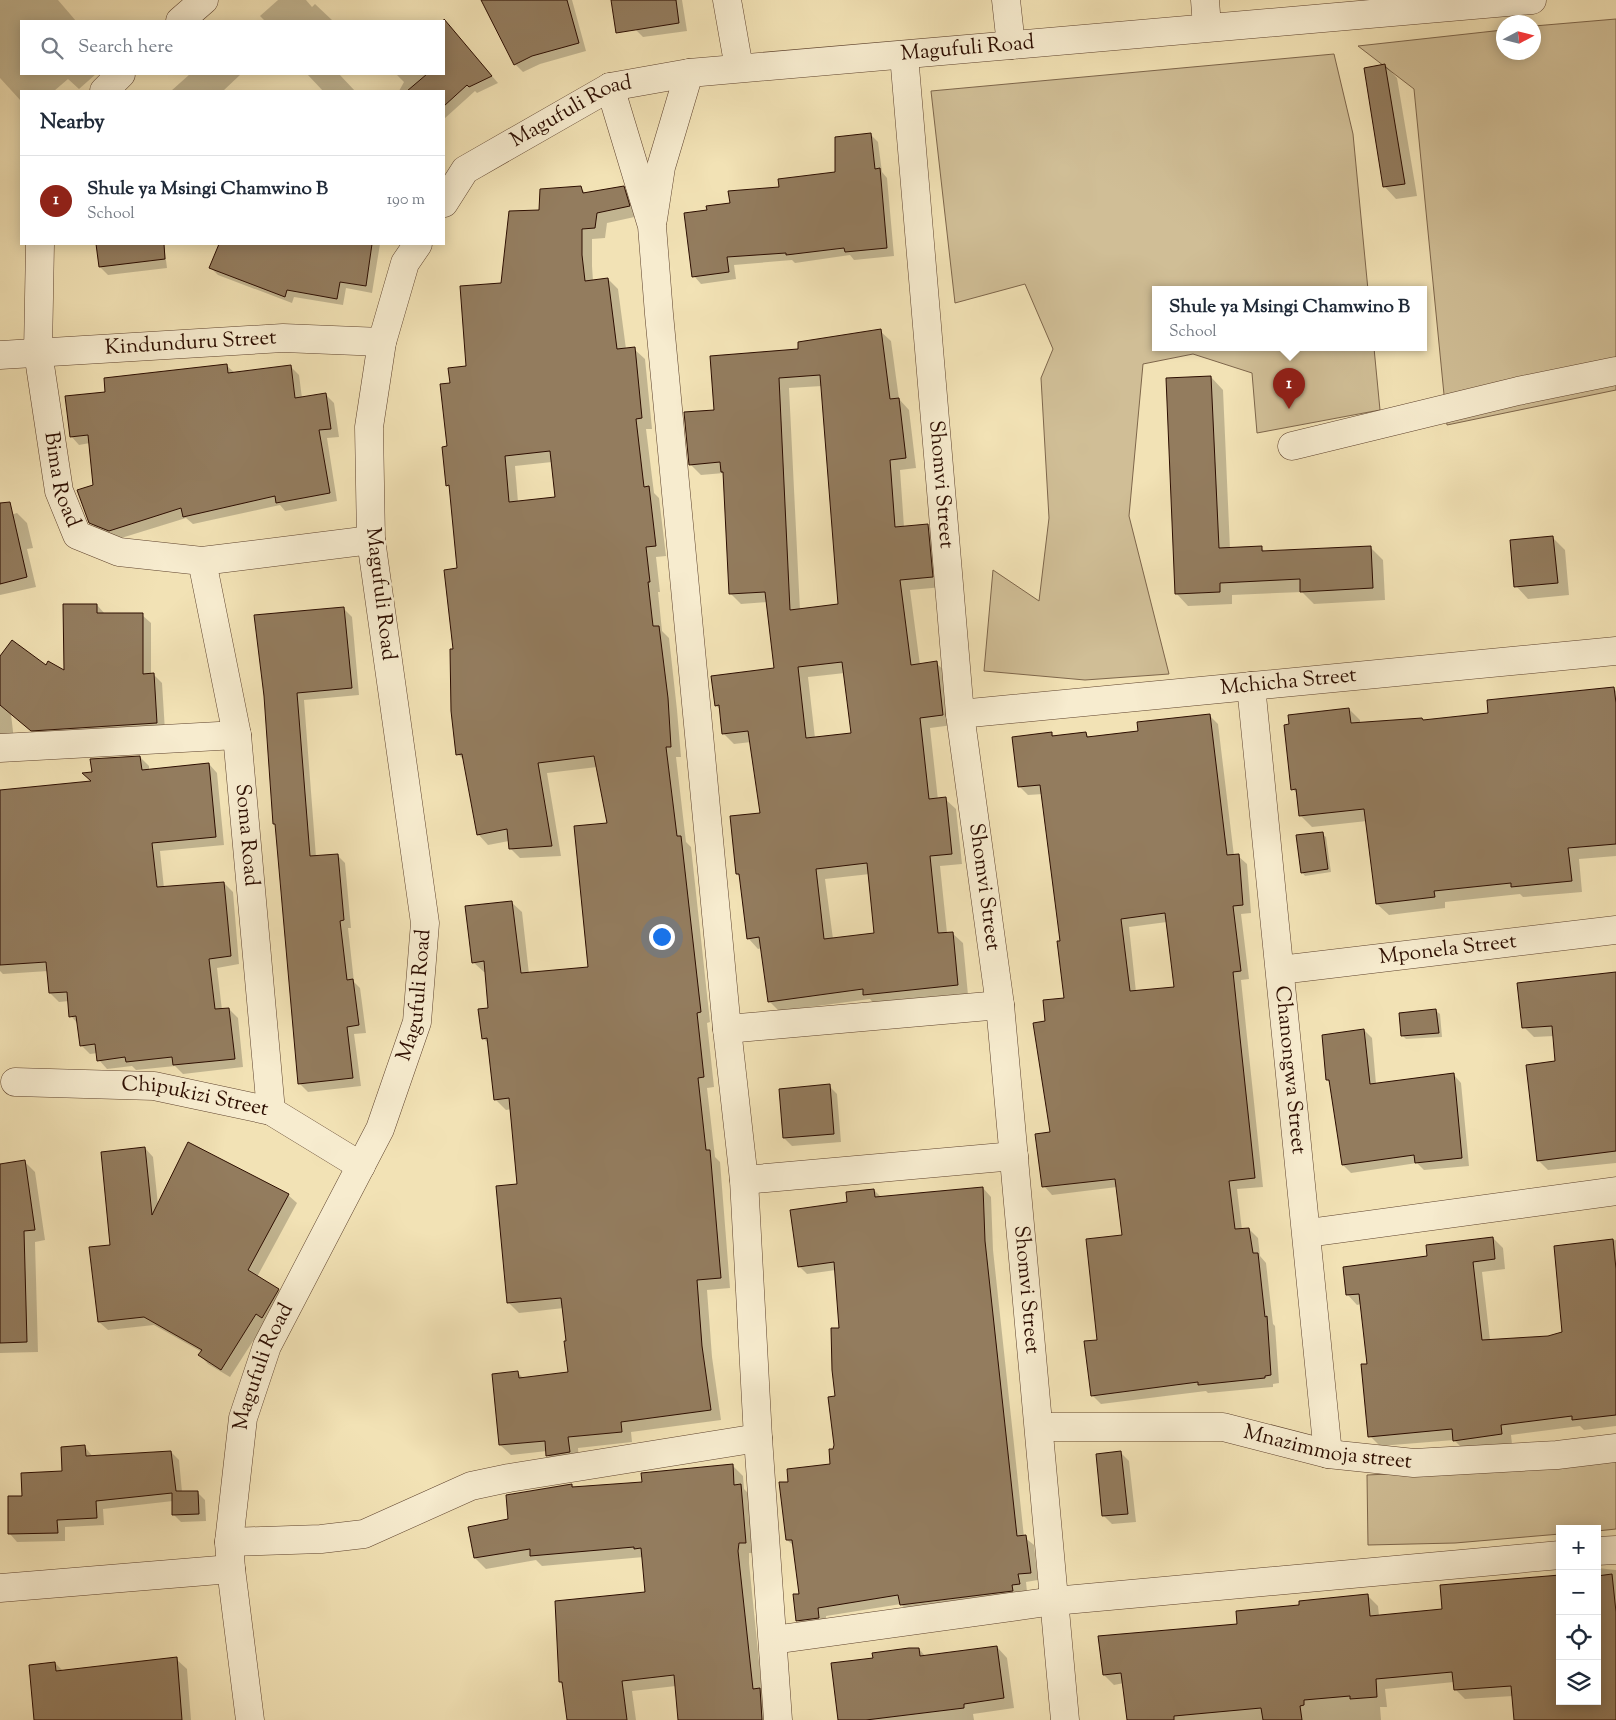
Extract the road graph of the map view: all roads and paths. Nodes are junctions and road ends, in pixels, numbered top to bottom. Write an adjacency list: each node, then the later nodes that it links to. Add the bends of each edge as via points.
1 (204, 0): 7 (street)
2 (727, 0): 11 (street)
3 (1006, 0): 9 (street)
4 (1205, 0): 8 (street)
5 (1532, 0): 6 (street, Magufuli Road)
6 (1476, 3): 8 (street, Magufuli Road)
7 (181, 20)
8 (1207, 27): 9 (street, Magufuli Road)
9 (1011, 45): 10 (street, Magufuli Road)
10 (904, 55): 11 (street, Magufuli Road); 29 (street, Shomvi Street)
11 (739, 68): 12 (street, Magufuli Road)
12 (689, 73): 14 (street, Magufuli Road); 17 (street, via 661,167)
13 (120, 75): 15 (street)
14 (610, 87): 16 (street, Magufuli Road, via 465,170); 17 (street)
15 (105, 90)
16 (445, 201)
17 (652, 226): 35 (street)
18 (40, 245): 21 (street, Bima Road)
19 (417, 245): 20 (street, Magufuli Road, via 405,263)
20 (382, 342): 21 (street, Kindunduru Street, via 283,338); 25 (street, Magufuli Road, via 369,427)
21 (38, 352): 22 (street, Kindunduru Street); 26 (street, Bima Road, via 59,491 78,534 120,552)
22 (0, 355)
23 (1616, 371): 24 (street, via 1518,391)
24 (1292, 446)
25 (371, 540): 26 (street, Bima Road); 39 (street, Magufuli Road, via 425,923 417,1022 380,1129)
26 (202, 561): 30 (street, Soma Road)
27 (1616, 651): 28 (street, Mchicha Street)
28 (1251, 686): 29 (street, Mchicha Street); 33 (street, Chanongwa Street)
29 (960, 714): 34 (street, Shomvi Street)
30 (237, 734): 31 (street); 37 (street, Soma Road)
31 (0, 748)
32 (1616, 930): 33 (street, Mponela Street)
33 (1280, 970): 42 (street, Chanongwa Street)
34 (1000, 1005): 35 (street); 38 (street, Shomvi Street)
35 (727, 1029): 40 (street)
36 (15, 1082): 37 (street, Chipukizi Street, via 154,1086)
37 (271, 1111): 39 (street, Chipukizi Street)
38 (1014, 1156): 40 (street); 43 (street, Shomvi Street)
39 (361, 1166): 47 (street, Magufuli Road, via 267,1346 243,1418)
40 (744, 1180): 44 (street)
41 (1616, 1191): 42 (street)
42 (1308, 1233): 46 (street, Chanongwa Street)
43 (1039, 1427): 46 (street, Mnazimmoja street, via 1223,1427); 53 (street, Shomvi Street)
44 (758, 1438): 47 (street, via 471,1486 364,1534); 54 (street)
45 (1616, 1448): 46 (street, Mnazimmoja street, via 1557,1455 1414,1462)
46 (1328, 1454)
47 (229, 1542): 51 (street, Magufuli Road)
48 (1616, 1550): 49 (street)
49 (1601, 1551)
50 (1556, 1555): 53 (street)
51 (230, 1569): 52 (street); 55 (street, Magufuli Road)
52 (0, 1588)
53 (1054, 1601): 54 (street); 57 (street, Shomvi Street)
54 (773, 1640): 56 (street)
55 (250, 1720)
56 (778, 1720)
57 (1065, 1720)

